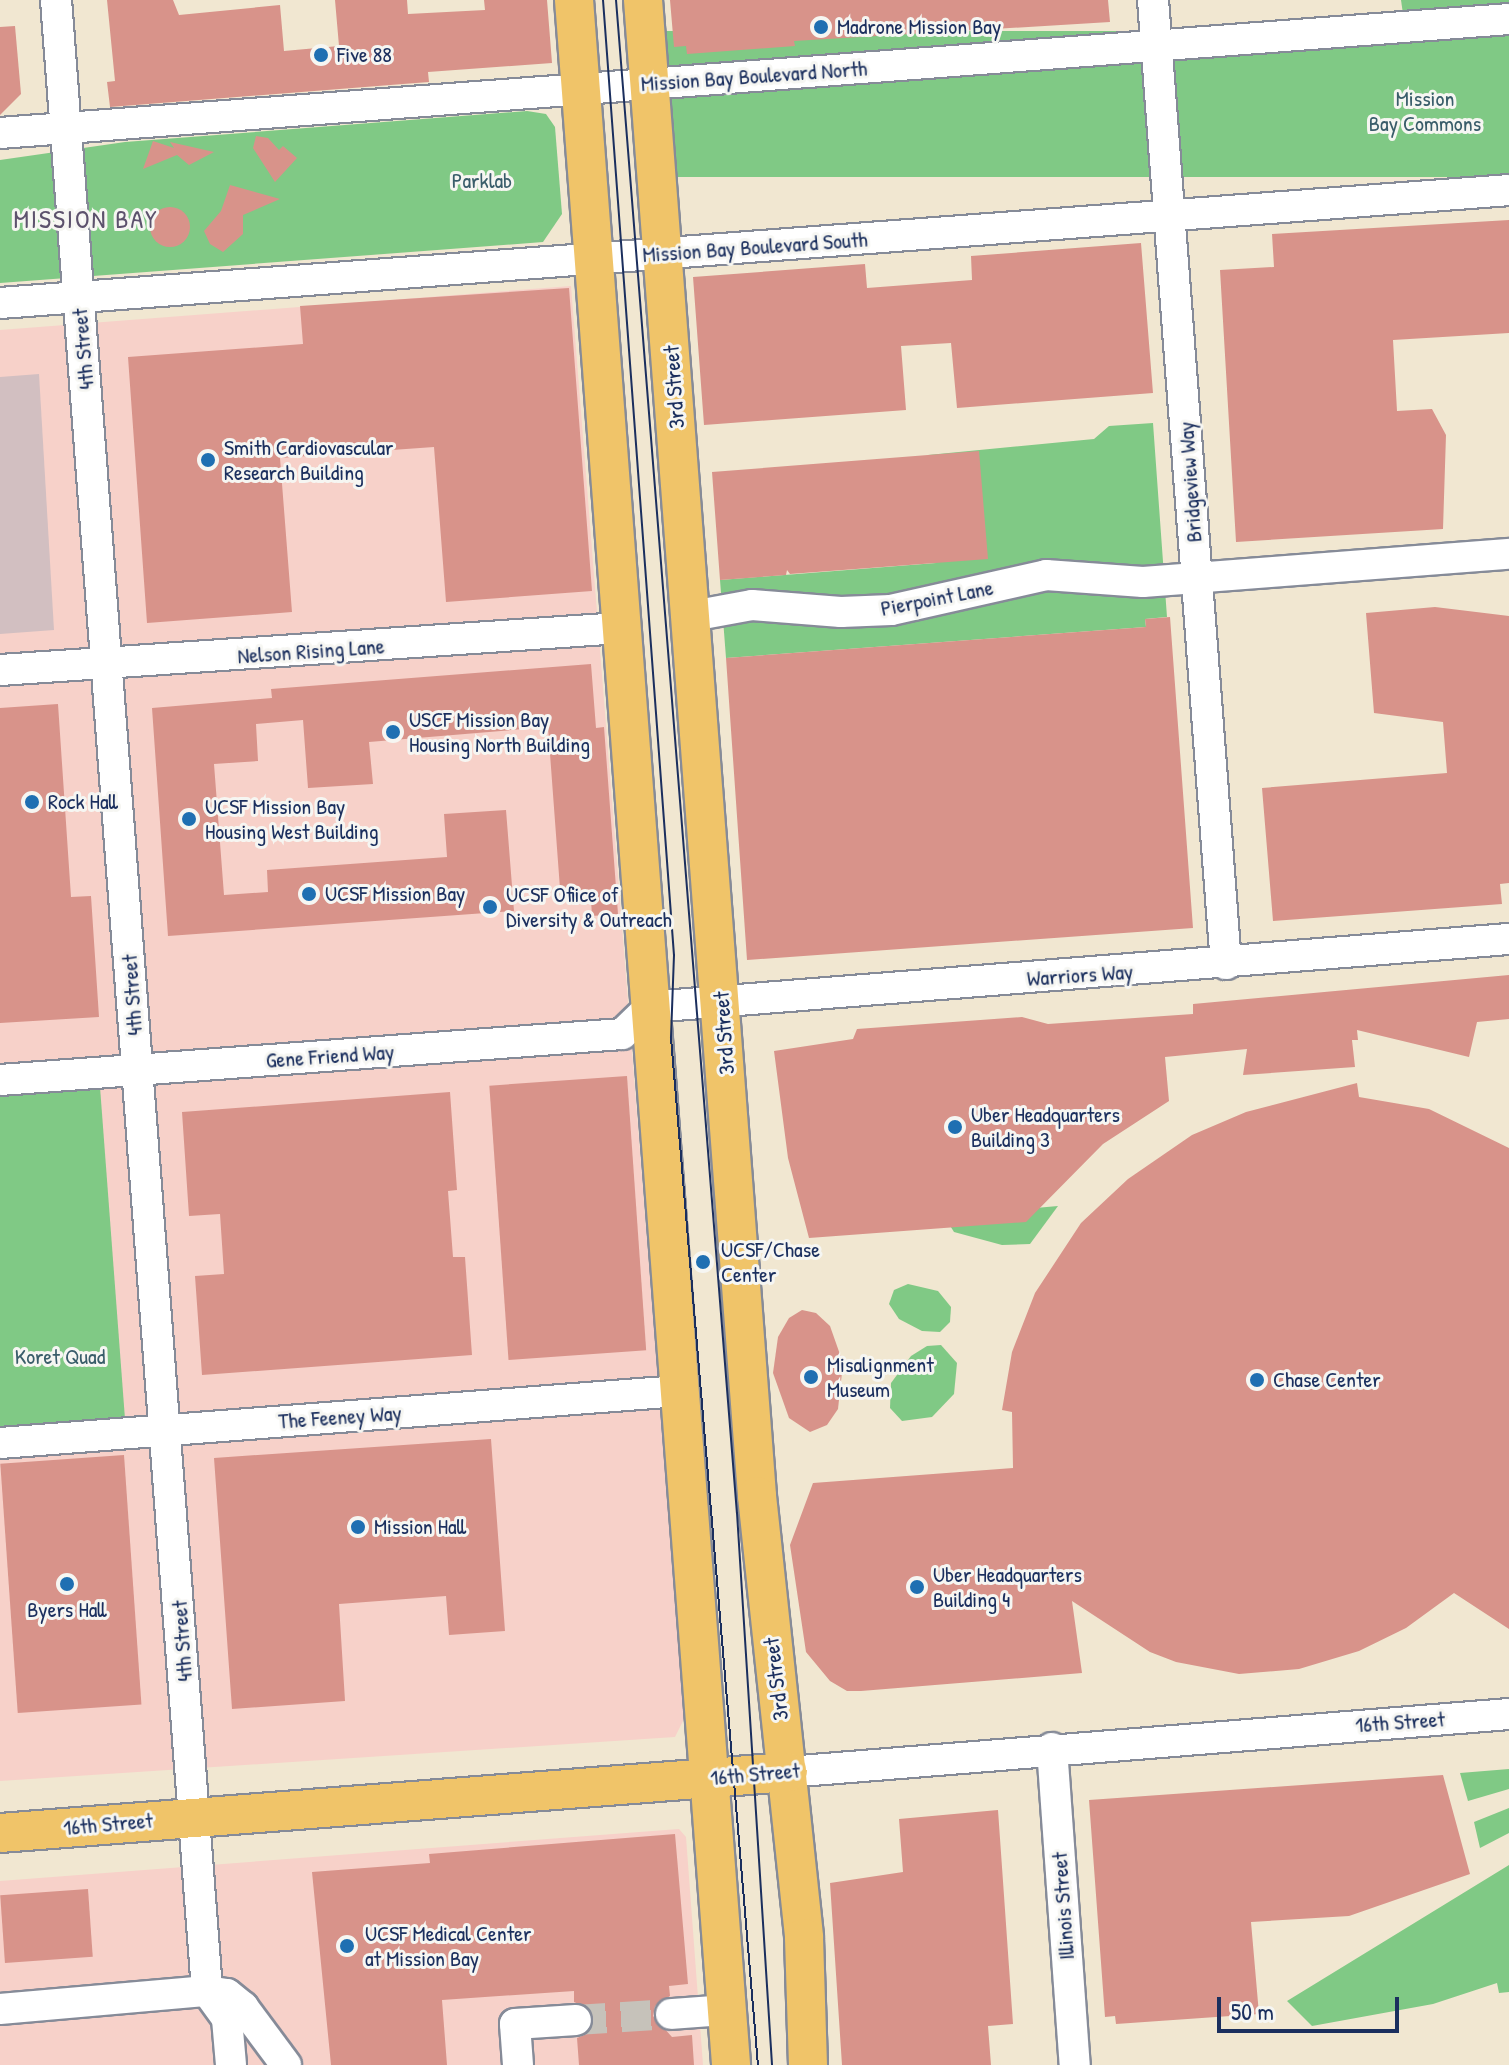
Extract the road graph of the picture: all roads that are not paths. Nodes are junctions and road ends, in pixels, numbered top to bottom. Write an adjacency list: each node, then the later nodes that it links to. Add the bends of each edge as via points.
1 (56, 0): 9 (street, 4th Street)
2 (574, 0): 8 (main road)
3 (643, 0): 7 (main road, 3rd Street)
4 (1153, 0): 6 (street, Bridgeview Way)
5 (1509, 19): 6 (street, Mission Bay Boulevard North)
6 (1157, 45): 7 (street, Mission Bay Boulevard North); 12 (street, Bridgeview Way)
7 (650, 84): 8 (street, Mission Bay Boulevard North); 13 (main road, 3rd Street)
8 (581, 89): 9 (street, Mission Bay Boulevard North); 14 (main road)
9 (66, 128): 10 (street, Mission Bay Boulevard North); 15 (street, 4th Street)
10 (0, 133)
11 (1509, 190): 12 (street, Mission Bay Boulevard South)
12 (1169, 215): 13 (street, Mission Bay Boulevard South); 23 (street, Bridgeview Way)
13 (663, 253): 14 (street, Mission Bay Boulevard South); 18 (main road, 3rd Street)
14 (594, 258): 15 (street, Mission Bay Boulevard South); 19 (main road)
15 (79, 298): 16 (street, Mission Bay Boulevard South); 20 (street, 4th Street)
16 (0, 303)
17 (1509, 554): 18 (street, Pierpoint Lane, via 1143,582 1046,575 891,610 752,605)
18 (692, 616): 24 (main road, 3rd Street)
19 (621, 628): 20 (street, Nelson Rising Lane); 25 (main road)
20 (107, 664): 21 (street, Nelson Rising Lane); 26 (street, 4th Street)
21 (0, 670)
22 (1509, 939): 23 (street, Warriors Way)
23 (1226, 964): 24 (street, Warriors Way)
24 (721, 1002): 25 (street, Warriors Way); 33 (main road, 3rd Street, via 757,1496)
25 (650, 1007): 26 (street, Gene Friend Way, via 622,1034); 28 (main road)
26 (138, 1070): 27 (street, Gene Friend Way); 29 (street, 4th Street)
27 (0, 1080)
28 (679, 1391): 29 (street, The Feeney Way); 34 (main road)
29 (165, 1431): 30 (street, The Feeney Way); 35 (street, 4th Street)
30 (0, 1443)
31 (1509, 1714): 32 (street, 16th Street)
32 (1052, 1748): 33 (street, 16th Street); 47 (street, Illinois Street)
33 (788, 1772): 34 (main road, 16th Street); 46 (main road, 3rd Street, via 804,1938)
34 (707, 1778): 35 (main road, 16th Street); 39 (main road)
35 (196, 1817): 36 (main road, 16th Street); 37 (street, 4th Street)
36 (0, 1833)
37 (207, 1991): 38 (street); 42 (street, via 227,2019); 43 (street, via 237,2000)
38 (0, 2009)
39 (726, 2010): 40 (street); 45 (main road)
40 (671, 2014)
41 (576, 2020): 44 (street, via 515,2024)
42 (231, 2065)
43 (286, 2065)
44 (518, 2065)
45 (731, 2065)
46 (808, 2065)
47 (1075, 2065)

